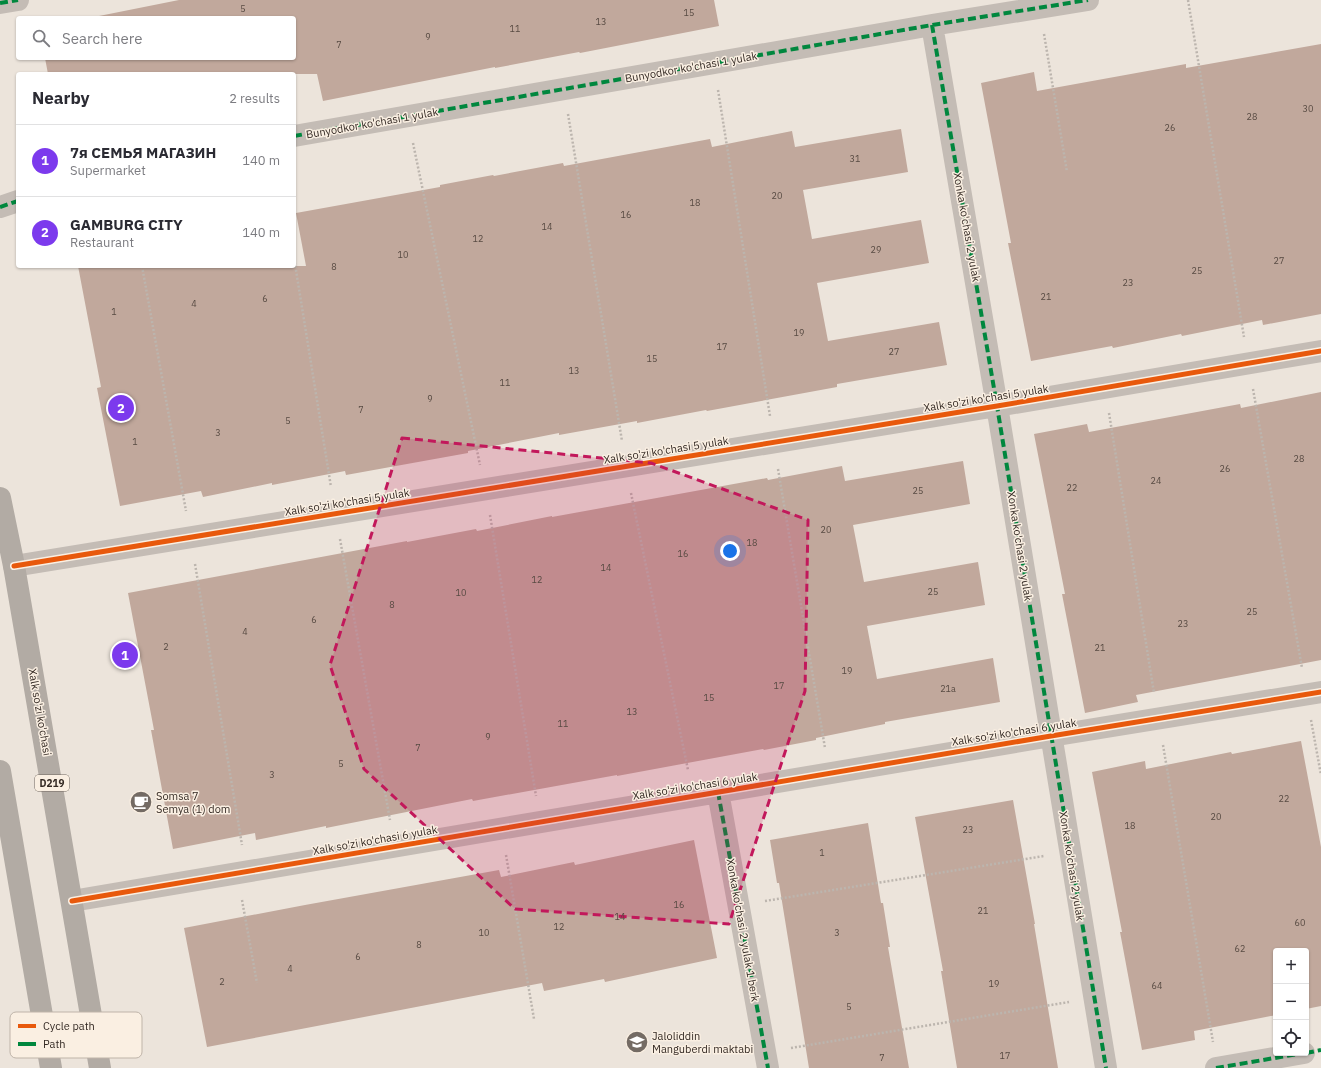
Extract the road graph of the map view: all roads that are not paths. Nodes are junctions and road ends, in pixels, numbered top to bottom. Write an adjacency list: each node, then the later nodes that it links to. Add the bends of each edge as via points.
1 (18, 0): 3 (street)
2 (1088, 0): 4 (street, Bunyodkor ko'chasi 1 yulak)
3 (0, 3)
4 (932, 24): 5 (street, Bunyodkor ko'chasi 1 yulak); 9 (street, Xonka ko'chasi 2 yulak)
5 (296, 136)
6 (16, 202): 7 (street)
7 (0, 206)
8 (1321, 351): 9 (street, Xalk so'zi ko'chasi 5 yulak)
9 (997, 406): 11 (street, Xalk so'zi ko'chasi 5 yulak); 13 (street, Xonka ko'chasi 2 yulak)
10 (0, 498): 11 (main road, Xalk so'zi ko'chasi / D219)
11 (14, 566): 16 (main road, Xalk so'zi ko'chasi / D219)
12 (1321, 692): 13 (street, Xalk so'zi ko'chasi 6 yulak)
13 (1051, 736): 15 (street, Xalk so'zi ko'chasi 6 yulak); 27 (street, Xonka ko'chasi 2 yulak)
14 (0, 771): 17 (main road)
15 (718, 792): 16 (street, Xalk so'zi ko'chasi 6 yulak); 24 (street, Xonka ko'chasi 2 yulak 1 berk)
16 (72, 900): 18 (main road, Xalk so'zi ko'chasi / D219)
17 (41, 1012)
18 (91, 1012)
19 (1321, 1050): 20 (street)
20 (1309, 1052)
21 (1287, 1056): 28 (street)
22 (49, 1058): 25 (main road)
23 (98, 1058): 26 (main road, Xalk so'zi ko'chasi / D219)
24 (767, 1060)
25 (51, 1068)
26 (100, 1068)
27 (1106, 1068)
28 (1216, 1068)

